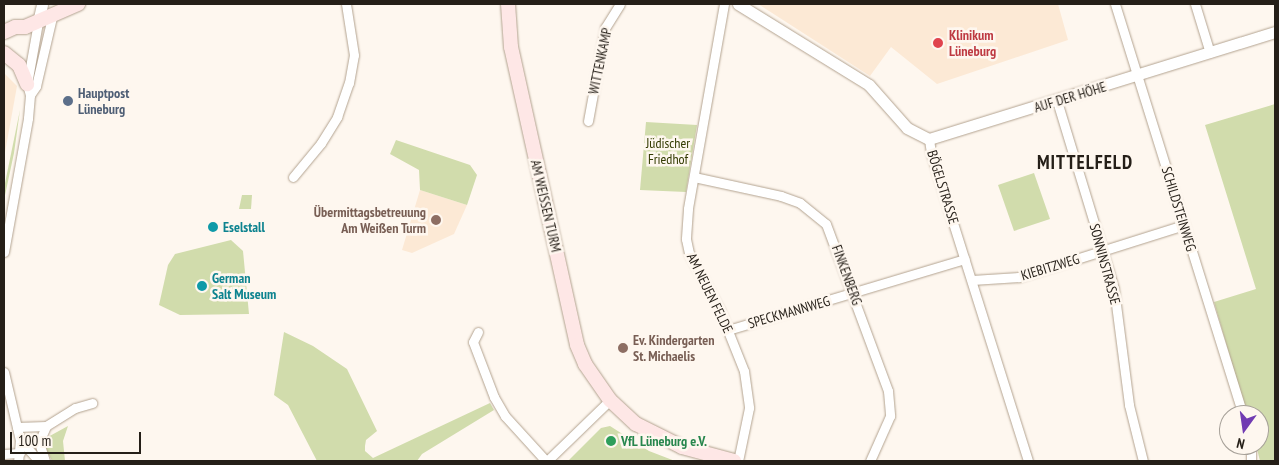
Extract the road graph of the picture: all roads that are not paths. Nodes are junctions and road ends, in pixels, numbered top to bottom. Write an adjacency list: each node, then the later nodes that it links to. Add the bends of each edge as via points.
1 (78, 4): 9 (main road)
2 (346, 4): 19 (street, via 354,55 349,83 329,130)
3 (508, 4): 31 (main road, AM WEISSEN TURM, via 511,47 577,346 594,379)
4 (620, 4): 17 (street, WITTENKAMP, via 605,28)
5 (724, 4): 20 (street, AM NEUEN FELDE)
6 (738, 4): 18 (street, BÖGELSTRASSE, via 869,86 907,128)
7 (1115, 4): 14 (street, SCHILDSTEINWEG)
8 (1195, 4): 13 (street)
9 (49, 10): 10 (main road, via 20,29); 15 (street); 15 (street, via 36,86)
10 (9, 29)
11 (1275, 32): 13 (street, AUF DER HÖHE)
12 (4, 53): 15 (main road, via 19,65)
13 (1210, 53): 14 (street, AUF DER HÖHE)
14 (1138, 76): 16 (street, AUF DER HÖHE); 21 (street, SCHILDSTEINWEG)
15 (29, 90): 22 (street)
16 (1057, 100): 18 (street, AUF DER HÖHE); 23 (street, SONNINSTRASSE)
17 (588, 121)
18 (929, 139): 24 (street, BÖGELSTRASSE, via 930,153)
19 (293, 177)
20 (694, 177): 26 (street, FINKENBERG, via 781,196 814,213 826,224 834,239); 27 (street, AM NEUEN FELDE, via 686,225 689,252)
21 (1184, 225): 23 (street, KIEBITZWEG); 33 (street, SCHILDSTEINWEG)
22 (4, 250)
23 (1103, 252): 25 (street, KIEBITZWEG, via 1018,278); 45 (street, SONNINSTRASSE, via 1114,289 1129,405)
24 (964, 259): 25 (street, BÖGELSTRASSE); 26 (street, SPECKMANNWEG)
25 (972, 280): 44 (street, BÖGELSTRASSE)
26 (854, 293): 27 (street, SPECKMANNWEG); 43 (street, FINKENBERG, via 890,403 886,428)
27 (728, 330): 42 (street, AM NEUEN FELDE, via 744,371 749,408)
28 (478, 332): 41 (street, via 473,342 494,398 505,416)
29 (4, 372): 30 (street)
30 (6, 396): 35 (street)
31 (610, 400): 41 (street); 42 (main road, AM WEISSEN TURM, via 655,436)
32 (92, 402): 34 (street)
33 (1240, 405)
34 (46, 426): 35 (street); 40 (street, via 39,442)
35 (17, 427): 36 (street)
36 (20, 440): 38 (street); 39 (street)
37 (4, 454): 38 (street)
38 (19, 457)
39 (39, 461)
40 (44, 461)
41 (546, 461)
42 (736, 461)
43 (870, 461)
44 (1028, 461)
45 (1143, 461)

